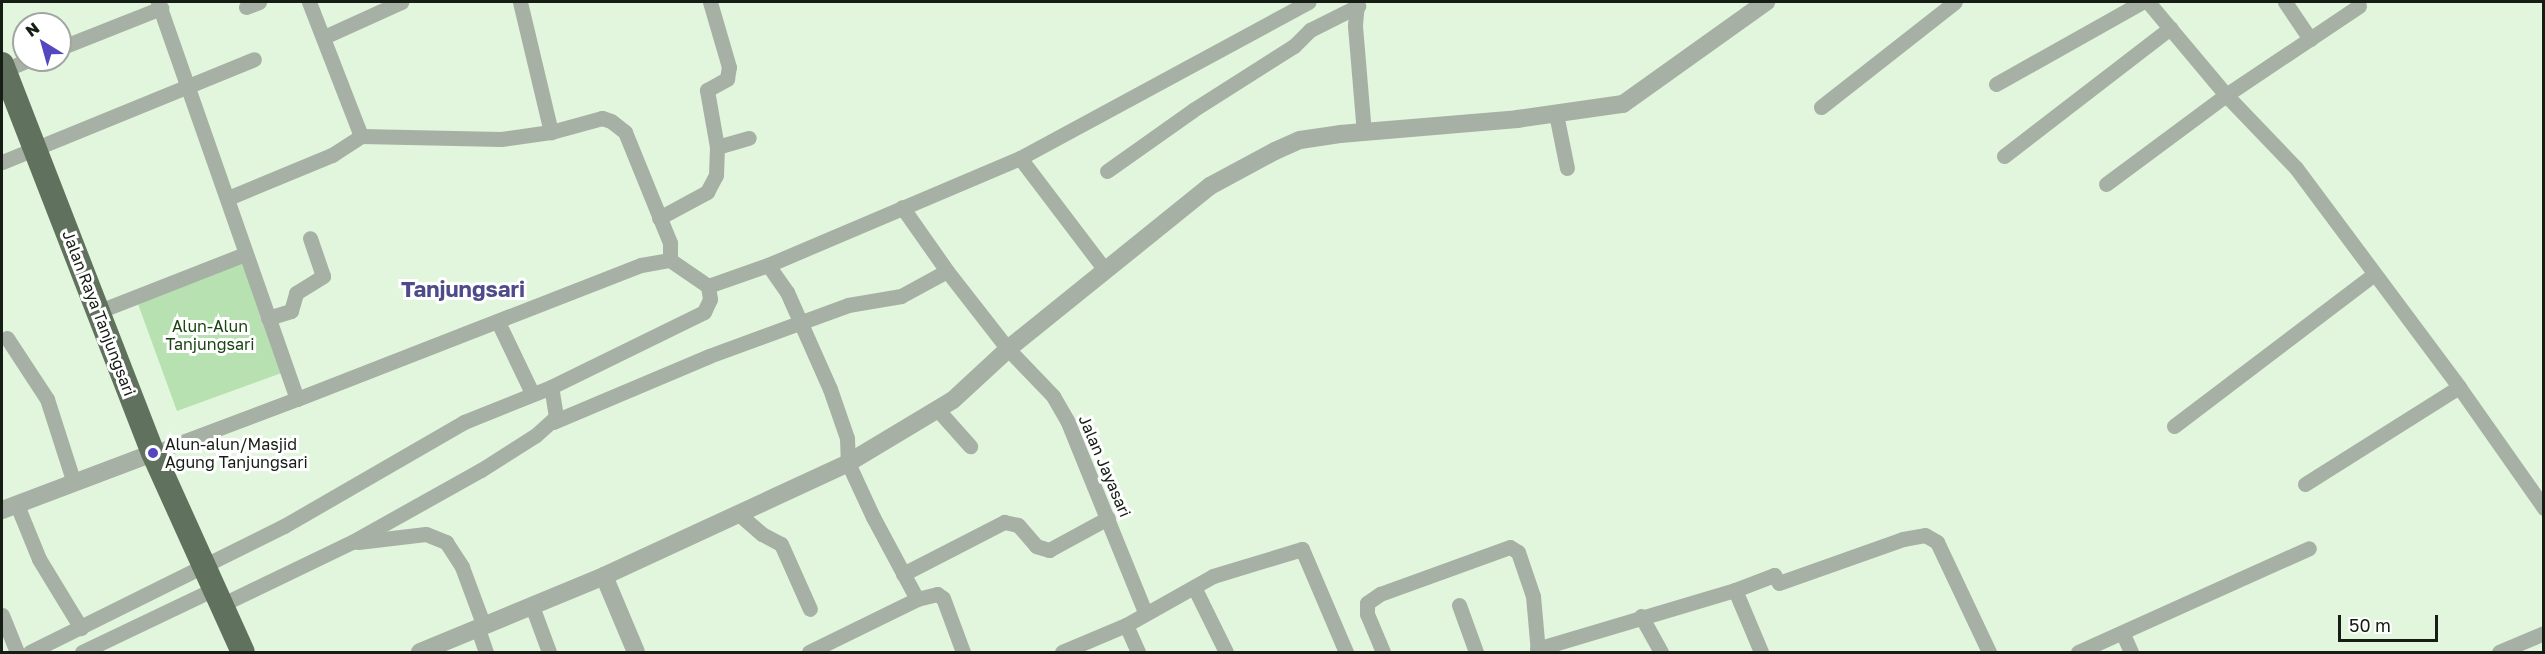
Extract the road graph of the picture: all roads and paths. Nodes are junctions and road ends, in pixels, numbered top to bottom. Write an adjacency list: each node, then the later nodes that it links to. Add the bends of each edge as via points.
1 (309, 2): 15 (street)
2 (401, 2): 15 (street)
3 (520, 2): 25 (street)
4 (710, 2): 29 (street, via 729,67 728,79 707,90)
5 (1309, 2): 32 (street)
6 (1766, 2): 24 (street, via 1627,102)
7 (1955, 2): 23 (street)
8 (2142, 2): 20 (street)
9 (2148, 2): 14 (street)
10 (2284, 2): 16 (street)
11 (1357, 4): 26 (street, via 1354,26); 35 (street, via 1310,30 1294,46 1192,110)
12 (159, 5): 17 (street); 21 (street)
13 (2359, 6): 16 (street)
14 (2170, 28): 22 (street); 31 (street)
15 (324, 37): 27 (street, via 343,97)
16 (2310, 39): 22 (street)
17 (72, 43)
18 (254, 59): 21 (street)
19 (3, 67): 30 (highway, Jalan Raya Tanjungsari)
20 (1996, 84)
21 (189, 87): 30 (street); 37 (street)
22 (2226, 95): 36 (street); 46 (street, via 2296,168)
23 (1821, 107)
24 (1556, 114): 26 (street); 34 (street)
25 (551, 132): 27 (street, via 456,141); 39 (street, via 602,118 619,125)
26 (1364, 133): 44 (street, via 1300,140 1236,170 1210,186)
27 (362, 136): 37 (street, via 332,155)
28 (749, 138): 29 (street)
29 (717, 147): 39 (street, via 716,175 711,188)
30 (34, 149): 33 (street); 48 (highway, Jalan Raya Tanjungsari)
31 (2004, 156)
32 (1020, 158): 38 (street); 44 (street)
33 (2, 162)
34 (1567, 168)
35 (1107, 171)
36 (2106, 184)
37 (228, 198): 41 (street)
38 (902, 207): 43 (street); 45 (street, Jalan Jayasari)
39 (658, 218): 42 (street, via 670,243)
40 (310, 238): 49 (street, via 323,276 296,293 291,311)
41 (245, 254): 48 (street); 49 (street)
42 (670, 260): 47 (street); 50 (street, via 641,265)
43 (768, 265): 47 (street); 51 (street)
44 (1105, 270): 53 (street)
45 (947, 271): 51 (street, via 901,296 848,305); 53 (street, Jalan Jayasari)
46 (2373, 275): 55 (street); 60 (street)
47 (708, 286): 54 (street, via 710,299 704,312)
48 (97, 312): 62 (highway, Jalan Raya Tanjungsari)
49 (268, 318): 57 (street)
50 (498, 322): 56 (street); 57 (street)
51 (802, 324): 59 (street, via 709,356); 63 (street, via 847,438)
52 (7, 338): 64 (street, via 46,399)
53 (1008, 349): 58 (street); 69 (street, Jalan Jayasari, via 1053,396)
54 (551, 387): 56 (street); 59 (street, via 556,417)
55 (2459, 387): 65 (street); 67 (street)
56 (532, 393): 86 (street, via 464,422 284,526)
57 (297, 399): 62 (street)
58 (937, 409): 61 (street); 63 (street)
59 (553, 422): 70 (street, via 481,470)
60 (2174, 426)
61 (970, 446)
62 (153, 453): 64 (street); 74 (highway, Jalan Raya Tanjungsari)
63 (848, 463): 68 (street); 72 (street)
64 (74, 483): 66 (street)
65 (2305, 484)
66 (9, 507): 86 (street)
67 (2544, 508)
68 (740, 515): 73 (street); 80 (street, via 762,534 782,544)
69 (1108, 518): 72 (street, via 1049,550 1036,546 1018,525 1004,522); 81 (street, Jalan Jayasari)
70 (352, 542): 74 (street); 85 (street, via 426,534 446,542 462,567)
71 (2309, 548): 88 (street)
72 (903, 574): 77 (street)
73 (604, 576): 79 (street); 98 (street)
74 (208, 583): 93 (street); 94 (highway, Jalan Raya Tanjungsari)
75 (1194, 587): 81 (street); 103 (street); 104 (street, via 1252,562 1302,549)
76 (1735, 590): 83 (street); 108 (street); 109 (street, via 1774,574 1779,583 1903,539 1925,535 1937,542)
77 (917, 599): 89 (street); 100 (street, via 928,595 943,597)
78 (1459, 605): 106 (street)
79 (532, 606): 85 (street); 97 (street)
80 (810, 609)
81 (1145, 612): 84 (street)
82 (2, 615): 91 (street)
83 (1641, 616): 90 (street); 107 (street)
84 (1126, 625): 101 (street); 102 (street)
85 (481, 627): 95 (street); 96 (street)
86 (81, 628): 92 (street)
87 (2544, 633): 112 (street)
88 (2123, 634): 110 (street); 111 (street)
89 (834, 648): 99 (street)
90 (1537, 651): 105 (street, via 1533,596 1518,552 1510,547 1380,594 1367,603 1367,614)
91 (17, 652)
92 (30, 652)
93 (82, 652)
94 (243, 652)
95 (420, 652)
96 (486, 652)
97 (549, 652)
98 (636, 652)
99 (809, 652)
100 (963, 652)
101 (1062, 652)
102 (1138, 652)
103 (1226, 652)
104 (1346, 652)
105 (1383, 652)
106 (1476, 652)
107 (1661, 652)
108 (1761, 652)
109 (1989, 652)
110 (2078, 652)
111 (2131, 652)
112 (2499, 652)

